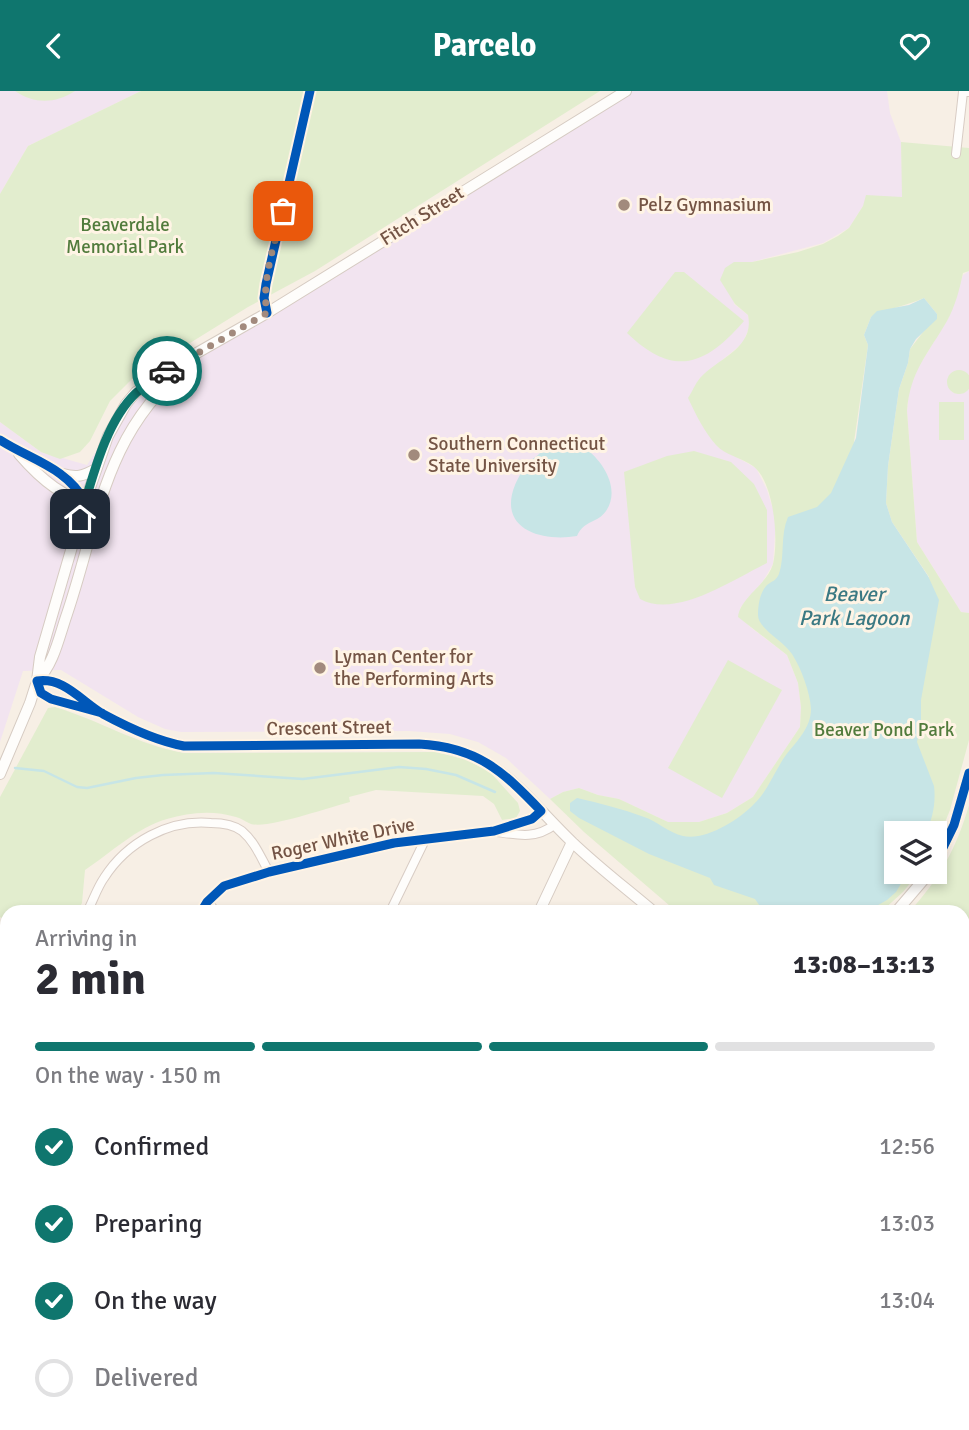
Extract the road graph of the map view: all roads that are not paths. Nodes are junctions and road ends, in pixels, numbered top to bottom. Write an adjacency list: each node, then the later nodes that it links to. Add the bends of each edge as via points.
1 (310, 91): 5 (main road, via 266,284)
2 (626, 91): 5 (main road, Fitch Street)
3 (969, 92): 4 (street, via 963,92)
4 (956, 154)
5 (267, 313): 6 (main road, Fitch Street)
6 (218, 341): 9 (main road, Fitch Street, via 136,392 117,417); 12 (main road, Fitch Street, via 179,372 136,420)
7 (0, 440): 8 (main road)
8 (18, 452): 10 (main road); 11 (main road, via 61,492)
9 (96, 469): 10 (main road, via 74,477); 11 (main road, Fitch Street)
10 (59, 472): 11 (main road)
11 (85, 502): 12 (main road); 13 (main road, Fitch Street)
12 (98, 505): 13 (main road, Fitch Street, via 55,650 47,671)
13 (37, 681): 14 (main road, Crescent Street, via 57,682); 14 (main road, Crescent Street, via 41,693 51,699); 16 (main road, Fitch Street)
14 (102, 713): 17 (main road, Crescent Street, via 152,737 184,746 450,747 495,767)
15 (969, 773): 20 (main road)
16 (0, 774)
17 (541, 811): 18 (main road, Crescent Street); 19 (street, Roger White Drive, via 532,819)
18 (554, 825): 19 (street, Roger White Drive, via 532,835); 22 (main road, Crescent Street)
19 (494, 831): 21 (street, Roger White Drive)
20 (947, 839)
21 (425, 840): 23 (street, Roger White Drive); 29 (street)
22 (572, 842): 30 (main road); 31 (main road, Crescent Street)
23 (269, 872): 25 (street, Roger White Drive, via 224,886); 26 (street, via 240,829 202,822 182,824 145,838 128,851 105,877)
24 (919, 884): 32 (main road)
25 (206, 902): 27 (street, Roger White Drive); 28 (street)
26 (91, 905)
27 (204, 905)
28 (209, 905)
29 (393, 905)
30 (542, 905)
31 (646, 905)
32 (901, 905)

